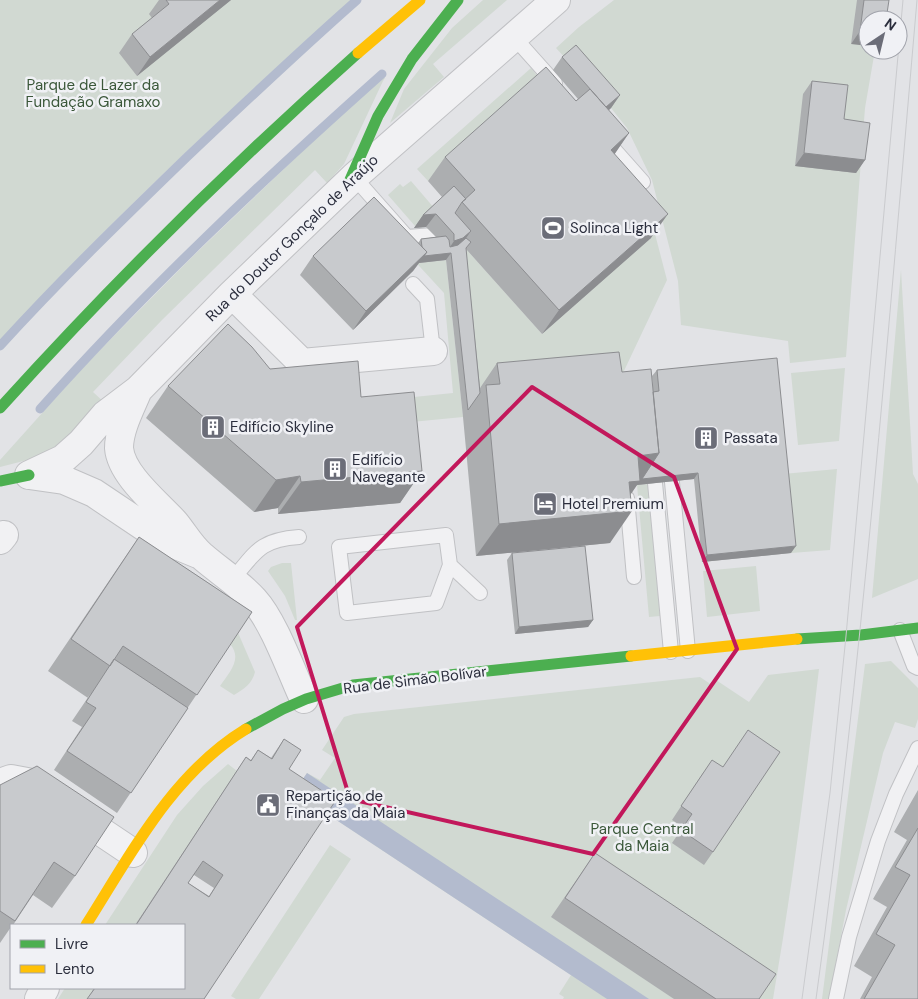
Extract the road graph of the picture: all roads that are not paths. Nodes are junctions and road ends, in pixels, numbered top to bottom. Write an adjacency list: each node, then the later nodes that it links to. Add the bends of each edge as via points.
1 (420, 0): 14 (main road, via 280,124 144,254)
2 (458, 0): 7 (main road, via 412,59 378,116)
3 (556, 0): 4 (street, Rua do Doutor Gonçalo de Araújo)
4 (513, 36): 5 (lane); 7 (street, Rua do Doutor Gonçalo de Araújo)
5 (567, 96)
6 (592, 125): 8 (lane)
7 (351, 179): 9 (lane, via 407,237); 11 (street, Rua do Doutor Gonçalo de Araújo)
8 (643, 182)
9 (433, 235)
10 (413, 284): 12 (lane, via 427,299)
11 (232, 294): 12 (street, via 302,363); 13 (street, Rua do Doutor Gonçalo de Araújo)
12 (433, 351)
13 (138, 390): 15 (street, Rua do Doutor Gonçalo de Araújo, via 105,415 63,458); 21 (street, via 124,422 119,448 123,463 144,493 175,523)
14 (0, 408)
15 (29, 475): 16 (main road); 21 (street, via 64,480 94,493 164,540)
16 (0, 481)
17 (672, 482): 28 (lane)
18 (656, 483): 29 (lane)
19 (626, 487): 23 (lane)
20 (299, 537): 24 (lane, via 280,538 262,546)
21 (200, 554): 24 (street)
22 (450, 565): 22 (lane, via 446,535 339,547 347,613 436,603); 25 (lane)
23 (634, 577)
24 (232, 580): 31 (street, via 261,608)
25 (480, 594)
26 (918, 628): 27 (main road, Rua de Simão Bolívar)
27 (900, 630): 28 (main road, Rua de Simão Bolívar); 30 (lane, via 914,666)
28 (688, 651): 29 (main road, Rua de Simão Bolívar)
29 (671, 652): 31 (main road, Rua de Simão Bolívar, via 353,685)
30 (918, 668)
31 (304, 699): 34 (main road, Rua de Simão Bolívar, via 247,729 200,765 166,803)
32 (918, 748): 36 (lane, via 878,841 849,938)
33 (0, 783): 34 (street, via 11,779 27,782)
34 (133, 853): 35 (main road, Rua de Simão Bolívar)
35 (87, 924)
36 (836, 999)

